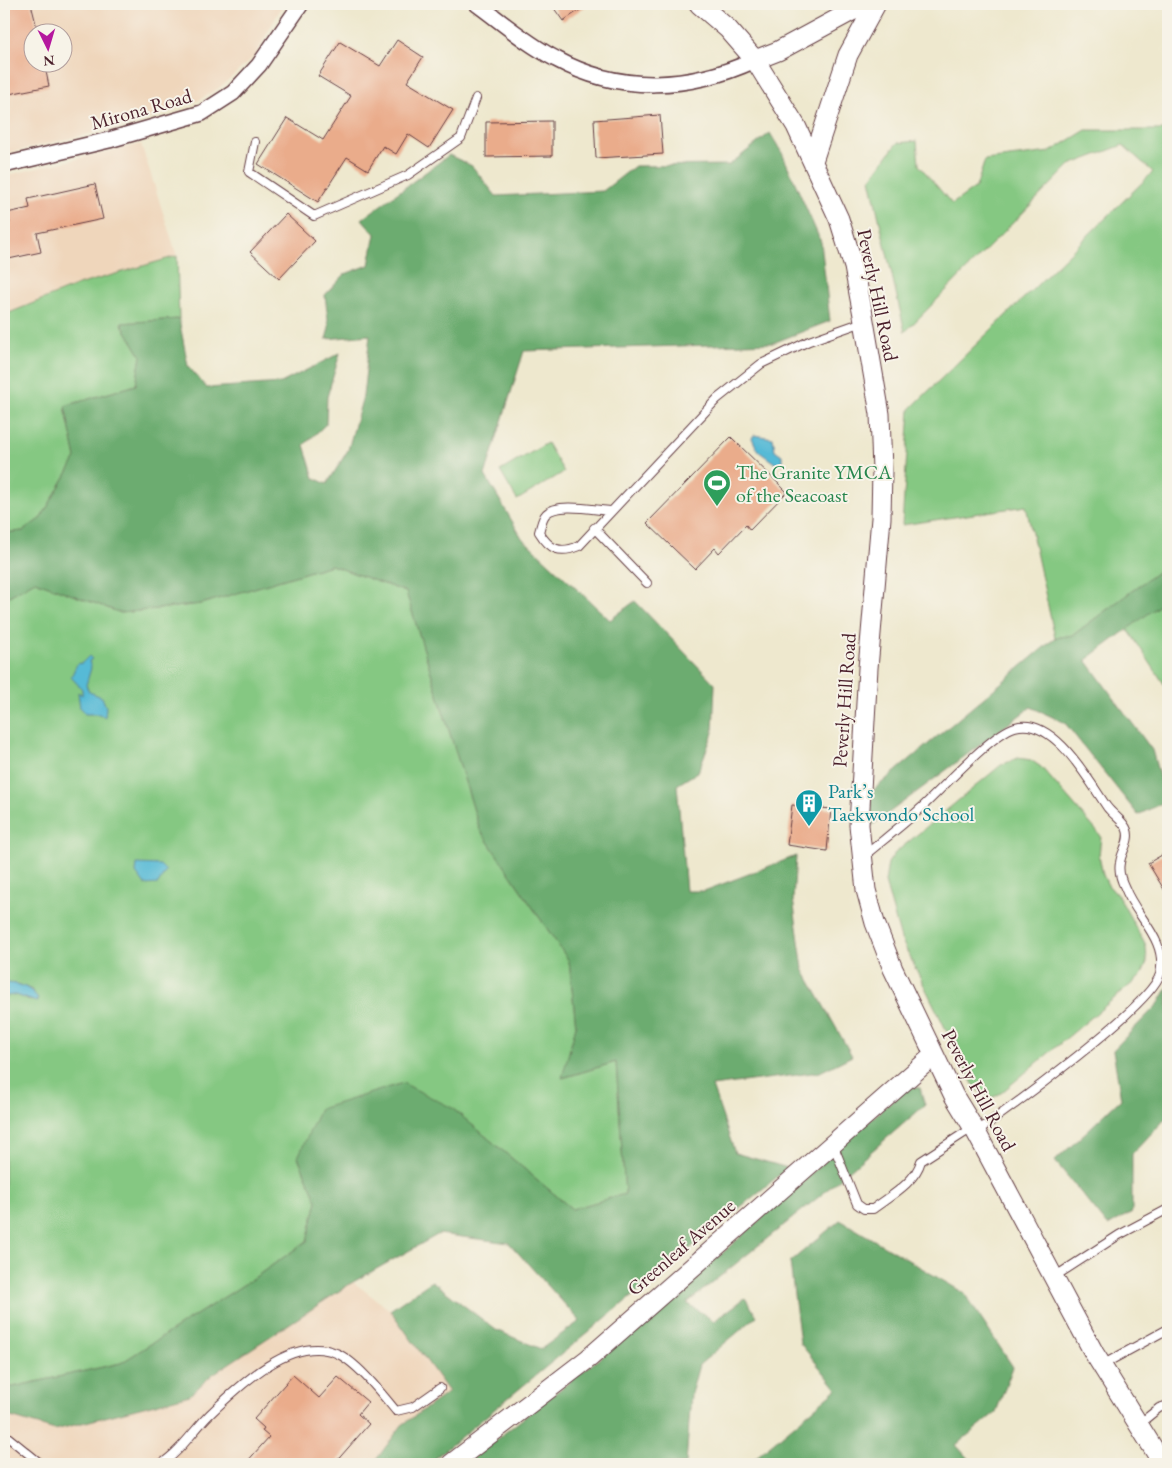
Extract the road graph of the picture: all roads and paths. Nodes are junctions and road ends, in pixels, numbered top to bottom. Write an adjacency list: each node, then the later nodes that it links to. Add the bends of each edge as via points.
1 (301, 4): 10 (street, Mirona Road, via 259,65 233,92 202,113 127,136)
2 (477, 4): 6 (street, via 556,60 600,78 628,83 669,84 726,74)
3 (699, 4): 6 (street, Peverly Hill Road, via 728,29)
4 (865, 4): 6 (street)
5 (876, 4): 9 (street, via 848,55)
6 (755, 60): 9 (street, Peverly Hill Road)
7 (476, 98): 8 (lane, via 461,138 408,175 314,216 249,172)
8 (255, 142)
9 (814, 161): 11 (street, Peverly Hill Road, via 839,219 854,267)
10 (4, 165)
11 (864, 322): 12 (lane, via 810,341 761,364 717,399); 15 (street, Peverly Hill Road, via 880,414 882,470 861,769 859,825)
12 (610, 511): 13 (lane); 13 (lane, via 553,509 545,515 539,532 546,544 557,550 569,550 579,546)
13 (594, 528): 14 (lane)
14 (647, 583)
15 (862, 858): 16 (street, Peverly Hill Road, via 866,890 879,932 893,970); 17 (lane, via 998,737 1015,727 1038,728 1058,742 1127,829 1120,876 1159,948 1160,974 1154,986 1074,1058 1013,1107)
16 (934, 1056): 17 (street, Peverly Hill Road); 18 (street, Greenleaf Avenue)
17 (975, 1130): 18 (lane, via 921,1161 918,1170 904,1186 873,1210 857,1204); 20 (street, Peverly Hill Road)
18 (833, 1144): 29 (street, Greenleaf Avenue, via 589,1358)
19 (1168, 1209): 20 (lane, via 1119,1235)
20 (1053, 1278): 22 (street, Peverly Hill Road)
21 (1168, 1328): 22 (lane)
22 (1101, 1365): 25 (street, Peverly Hill Road)
23 (440, 1388): 28 (lane, via 413,1407 396,1411 338,1353 322,1348 305,1349 288,1354 260,1371 209,1415)
24 (1168, 1405): 25 (lane)
25 (1138, 1425): 30 (street, Peverly Hill Road)
26 (4, 1434): 27 (lane)
27 (41, 1464)
28 (161, 1464)
29 (451, 1464)
30 (1163, 1464)

